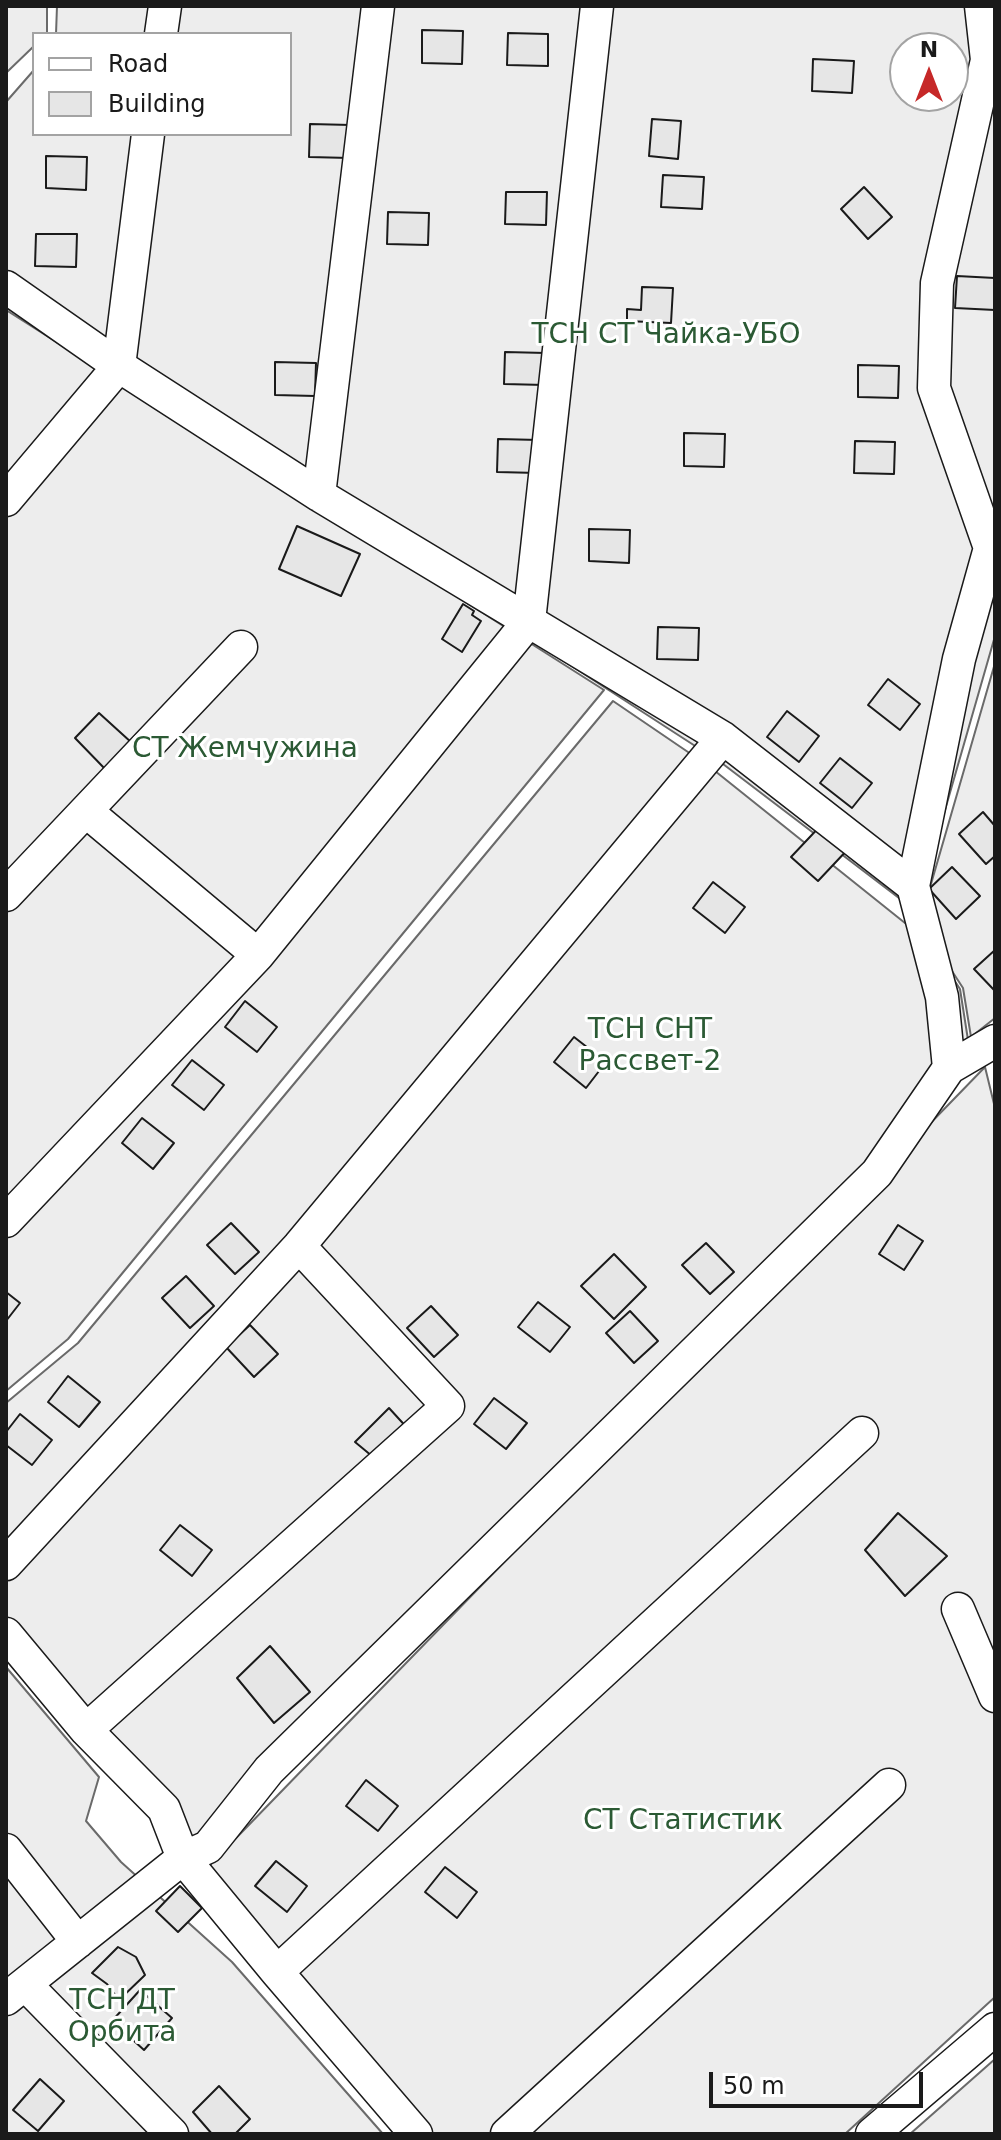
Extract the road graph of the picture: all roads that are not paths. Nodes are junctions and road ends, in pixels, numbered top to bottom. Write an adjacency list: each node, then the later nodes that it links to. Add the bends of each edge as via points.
1 (165, 6): 5 (street)
2 (378, 6): 9 (street)
3 (597, 6): 11 (street)
4 (981, 6): 15 (street, via 987,60 937,283 934,388 990,548 959,659)
5 (161, 32)
6 (148, 136): 8 (street)
7 (6, 287): 8 (street)
8 (119, 366): 9 (street); 10 (street)
9 (319, 495): 11 (street)
10 (6, 500)
11 (529, 621): 13 (street); 17 (street)
12 (241, 647): 14 (street)
13 (723, 738): 15 (street); 21 (street)
14 (86, 811): 16 (street); 17 (street)
15 (913, 886): 19 (street, via 942,997)
16 (6, 895)
17 (258, 955): 20 (street)
18 (995, 1041): 19 (street)
19 (949, 1068): 30 (street, via 877,1173 269,1770 208,1847)
20 (6, 1221)
21 (299, 1246): 23 (street); 27 (street, via 448,1406)
22 (862, 1433): 32 (street)
23 (6, 1564)
24 (958, 1609): 26 (street)
25 (6, 1634): 27 (street)
26 (995, 1696)
27 (86, 1730): 30 (street, via 164,1809)
28 (889, 1785): 37 (street)
29 (6, 1850): 31 (street)
30 (183, 1858): 31 (street); 32 (street)
31 (78, 1942): 33 (street)
32 (277, 1972): 36 (street)
33 (16, 1991): 35 (street)
34 (995, 2029): 38 (street)
35 (172, 2134)
36 (416, 2134)
37 (507, 2134)
38 (872, 2134)

